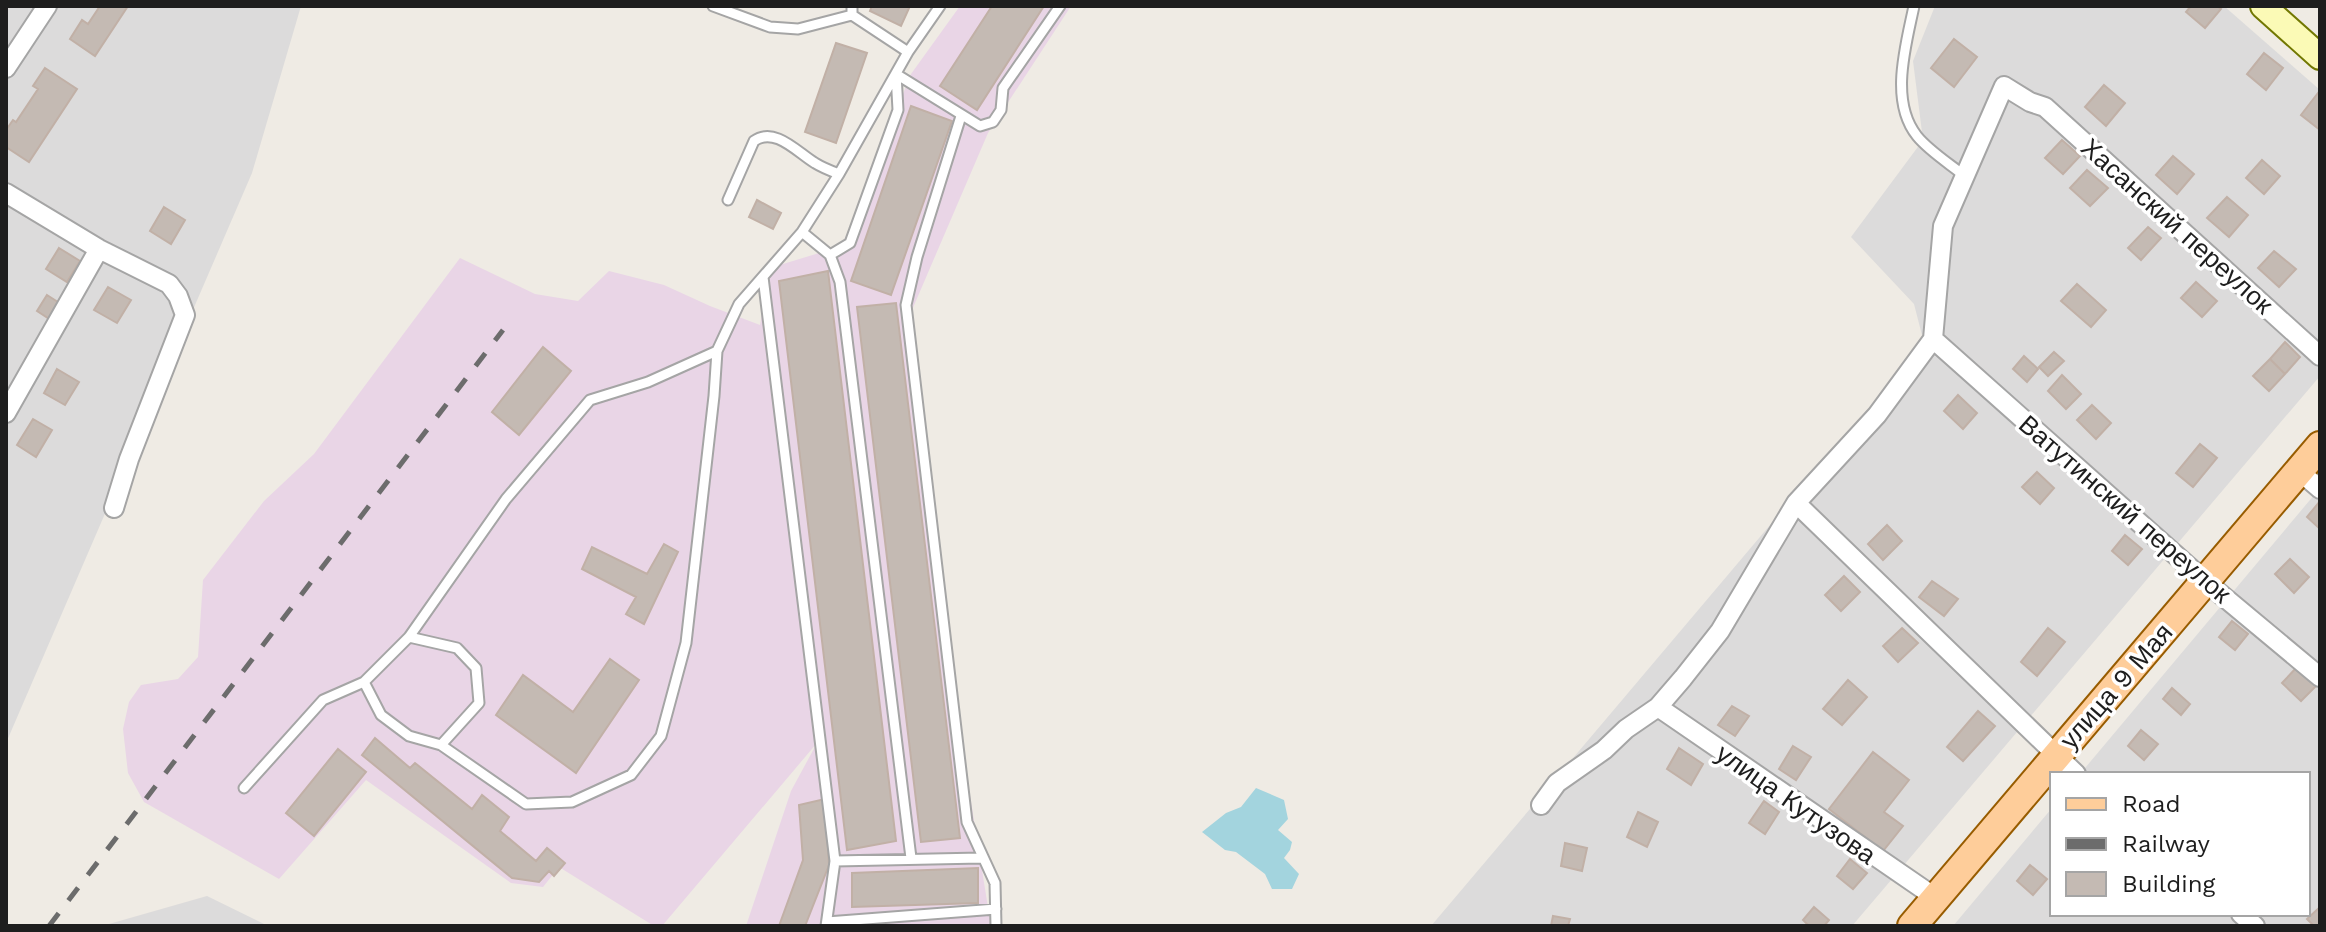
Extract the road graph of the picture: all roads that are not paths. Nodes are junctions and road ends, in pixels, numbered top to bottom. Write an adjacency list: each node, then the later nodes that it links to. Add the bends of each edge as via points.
1 (47, 6): 10 (street)
2 (713, 6): 7 (lane, via 770,27 798,29)
3 (940, 6): 8 (lane)
4 (1060, 6): 12 (lane, via 1003,88 1001,110 993,122 980,126)
5 (1914, 6): 14 (lane, via 1901,68 1903,103 1916,135)
6 (2263, 6): 9 (street)
7 (852, 10): 8 (lane)
8 (908, 52): 11 (lane)
9 (2320, 57)
10 (6, 68)
11 (896, 74): 12 (lane); 13 (lane); 19 (lane, via 898,110 850,243)
12 (961, 116): 40 (lane, via 906,305 967,822)
13 (839, 174): 16 (lane, via 779,138 760,137); 17 (lane)
14 (1966, 177): 21 (street, via 1943,226); 23 (street, Хасанский переулок, via 2004,86 2045,107)
15 (6, 193): 18 (street)
16 (728, 200)
17 (802, 232): 19 (lane); 20 (lane)
18 (99, 249): 24 (street); 28 (street, via 169,284 185,315)
19 (830, 255): 39 (lane, via 840,282)
20 (763, 277): 22 (lane, via 739,304); 41 (lane)
21 (1933, 339): 27 (street, via 1877,415); 29 (street, Ватутинский переулок)
22 (717, 351): 30 (lane, via 648,382 590,400 506,499); 34 (lane, via 686,643 661,736 631,775 572,802 526,804)
23 (2320, 356)
24 (6, 413)
25 (2320, 446): 26 (main road, улица 9 Мая)
26 (2309, 480): 29 (main road, улица 9 Мая)
27 (1796, 503): 33 (street, via 1720,631); 35 (street)
28 (114, 508)
29 (2206, 582): 31 (street, Ватутинский переулок); 35 (main road, улица 9 Мая)
30 (409, 637): 32 (lane); 34 (lane, via 457,648 476,668 479,703)
31 (2320, 677)
32 (364, 682): 34 (lane, via 381,715 409,736); 37 (lane, via 323,700)
33 (1658, 707): 38 (street, via 1557,783); 42 (street, улица Кутузова)
34 (441, 745)
35 (2066, 766)
36 (2050, 782): 42 (main road, улица 9 Мая)
37 (244, 788)
38 (1541, 805)
39 (911, 858): 40 (lane); 41 (lane)
40 (981, 858): 43 (lane, via 995,883)
41 (835, 861): 44 (lane)
42 (1936, 898): 46 (main road, улица 9 Мая)
43 (996, 909): 44 (lane); 45 (lane)
44 (827, 924)
45 (996, 926)
46 (1912, 926)

